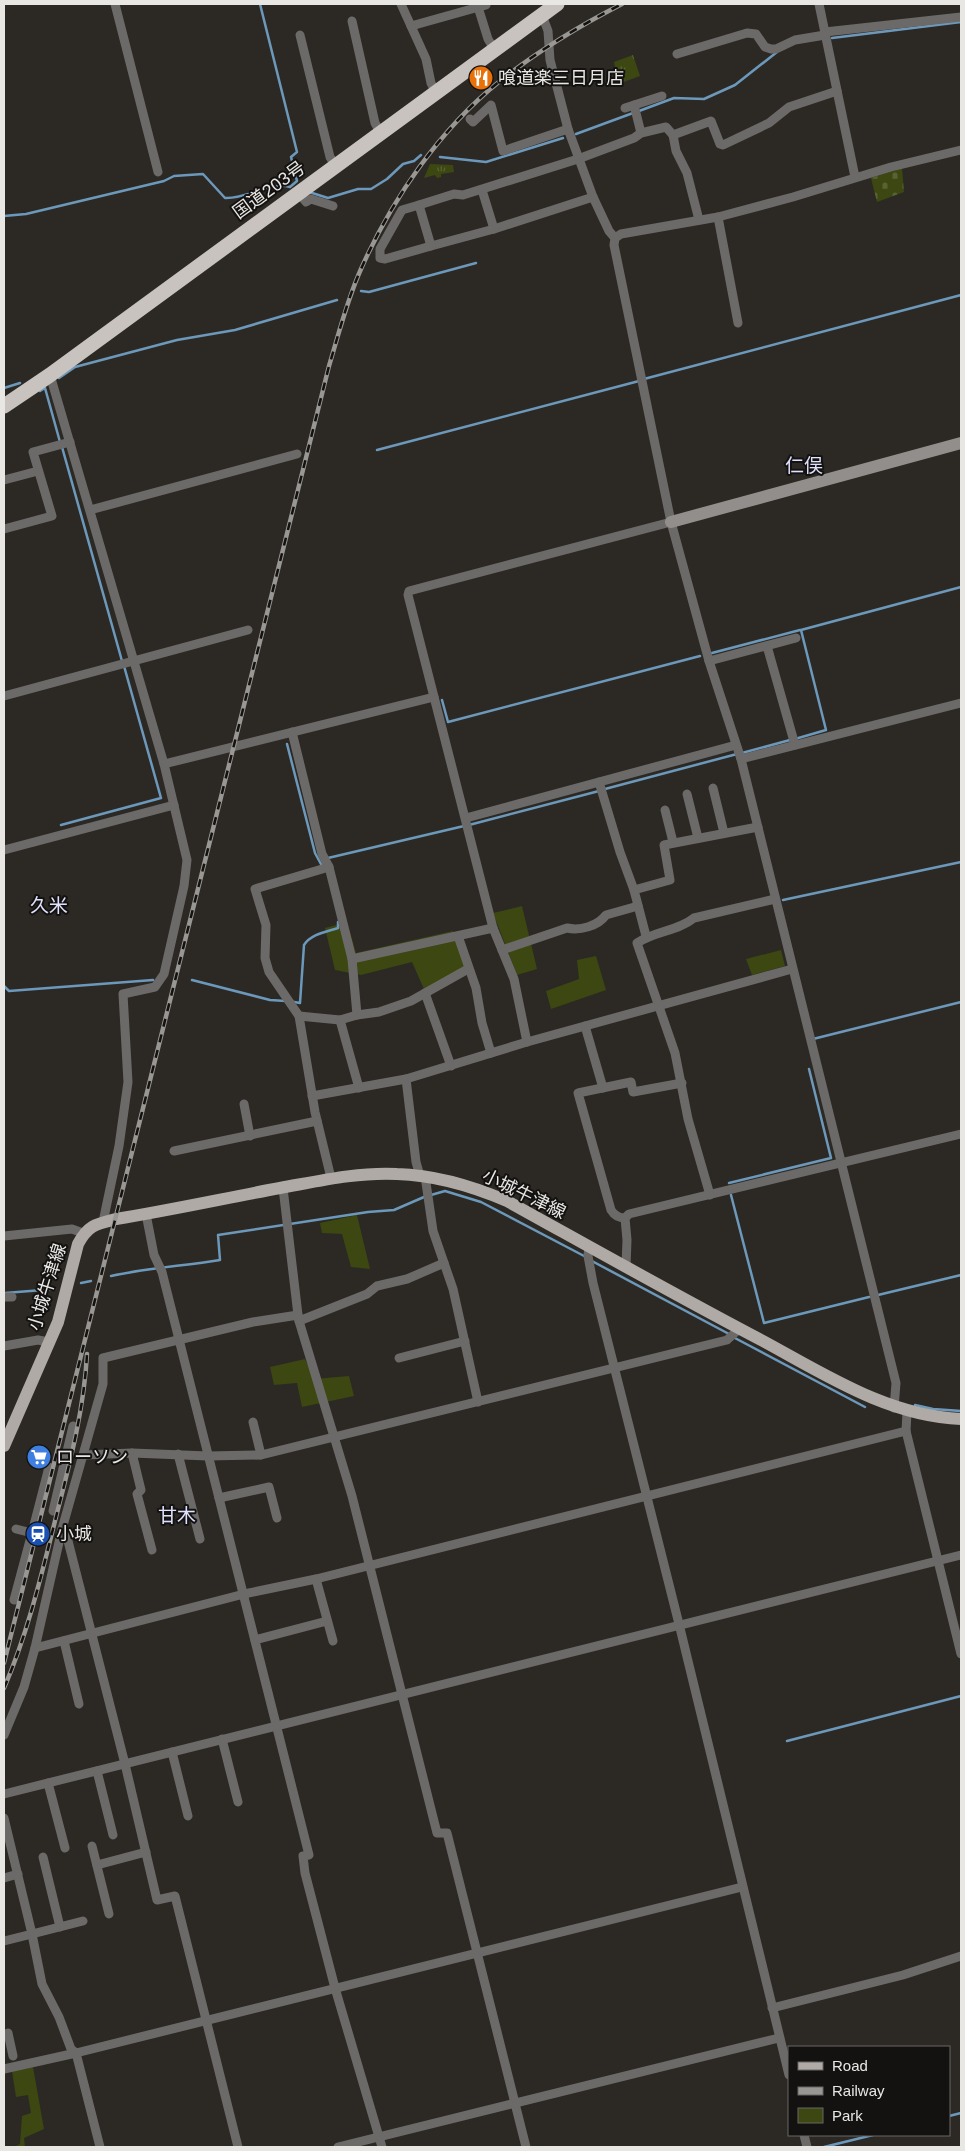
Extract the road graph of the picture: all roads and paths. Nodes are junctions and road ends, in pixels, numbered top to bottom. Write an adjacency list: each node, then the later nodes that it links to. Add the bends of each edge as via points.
1 (115, 4): 24 (street)
2 (401, 4): 8 (street)
3 (557, 4): 5 (highway, 国道203号)
4 (819, 4): 9 (street)
5 (542, 15): 11 (highway, 国道203号); 17 (street)
6 (961, 17): 9 (street)
7 (352, 21): 18 (street, via 375,124)
8 (410, 26): 11 (street, via 482,6 488,39); 14 (street, via 426,59)
9 (825, 34): 12 (street, via 794,40 771,49 765,47 756,34 747,33); 13 (street)
10 (300, 35): 23 (street)
11 (494, 48): 14 (highway, 国道203号)
12 (677, 54)
13 (837, 91): 20 (street, via 789,107 769,123 723,145 711,121); 25 (street)
14 (436, 93): 18 (highway, 国道203号)
15 (662, 96): 19 (street, via 630,107 637,116)
16 (470, 120): 17 (street, via 473,122 490,105 503,151)
17 (568, 129): 22 (street)
18 (380, 132): 23 (highway, 国道203号)
19 (640, 133): 20 (street, via 666,127); 22 (street)
20 (673, 136): 32 (street)
21 (961, 150): 25 (street)
22 (578, 159): 26 (street); 28 (street)
23 (335, 165): 27 (highway, 国道203号)
24 (158, 172)
25 (855, 177): 31 (street)
26 (482, 190): 29 (street, via 454,194); 33 (street)
27 (298, 192): 30 (street, via 306,202 311,200); 37 (highway, 国道203号)
28 (593, 197): 33 (street); 34 (street)
29 (419, 205): 35 (street); 35 (street, via 402,210 380,249 380,258)
30 (333, 206)
31 (718, 217): 32 (street); 36 (street)
32 (699, 220): 34 (street, via 621,234)
33 (494, 229): 35 (street)
34 (615, 238): 45 (street)
35 (431, 246)
36 (738, 323)
37 (50, 375): 38 (highway, 国道203号); 39 (street)
38 (4, 406)
39 (70, 442): 42 (street, via 34,452); 44 (street)
40 (961, 443): 45 (street)
41 (297, 454): 44 (street)
42 (38, 471): 43 (street); 46 (street, via 52,516)
43 (4, 480)
44 (90, 510): 50 (street)
45 (671, 522): 51 (street); 53 (street, via 410,591 408,595)
46 (4, 529)
47 (248, 630): 50 (street)
48 (796, 638): 49 (street)
49 (767, 646): 51 (street); 57 (street)
50 (134, 661): 52 (street); 59 (street)
51 (709, 661): 56 (street)
52 (4, 696)
53 (434, 697): 55 (street); 65 (street)
54 (961, 703): 57 (street)
55 (292, 732): 59 (street); 71 (street)
56 (736, 745): 58 (street); 60 (street)
57 (795, 745): 58 (street)
58 (741, 759): 66 (street)
59 (164, 764): 63 (street)
60 (599, 782): 65 (street); 72 (street)
61 (713, 788): 67 (street)
62 (687, 794): 68 (street)
63 (174, 805): 70 (street); 108 (street, via 187,860 184,886 164,974 155,987 123,994 128,1082)
64 (665, 810): 69 (street)
65 (466, 818): 75 (street)
66 (758, 826): 67 (street); 73 (street)
67 (724, 833): 68 (street)
68 (698, 838): 69 (street)
69 (673, 842): 72 (street, via 664,845 670,880)
70 (4, 850)
71 (324, 868): 79 (street); 85 (street, via 255,889 266,925 265,958 269,972)
72 (634, 890): 74 (street)
73 (775, 899): 77 (street, via 694,918 686,925); 81 (street)
74 (638, 906): 77 (street); 78 (street, via 606,914 602,921 576,930 567,928)
75 (493, 928): 76 (street); 78 (street)
76 (458, 936): 79 (street); 80 (street)
77 (646, 936): 83 (street, via 637,943)
78 (502, 950): 88 (street, via 514,979)
79 (352, 959): 84 (street)
80 (468, 969): 82 (street); 89 (street, via 476,988)
81 (792, 969): 83 (street); 101 (street)
82 (425, 993): 84 (street, via 379,1012); 90 (street)
83 (659, 1005): 87 (street); 92 (street)
84 (357, 1015): 86 (street)
85 (299, 1016): 86 (street); 95 (street)
86 (340, 1020): 93 (street)
87 (585, 1026): 88 (street); 94 (street)
88 (527, 1042): 89 (street)
89 (491, 1053): 90 (street)
90 (451, 1066): 91 (street)
91 (406, 1079): 93 (street); 102 (street, via 416,1162)
92 (682, 1084): 94 (street, via 633,1092 631,1082); 105 (street, via 688,1119)
93 (359, 1088): 95 (street)
94 (603, 1088): 107 (street, via 578,1093 611,1210)
95 (312, 1096): 97 (street)
96 (244, 1104): 99 (street)
97 (317, 1121): 99 (street); 103 (street)
98 (961, 1134): 101 (street)
99 (250, 1136): 100 (street)
100 (174, 1151)
101 (840, 1163): 105 (street); 123 (street, via 896,1383)
102 (422, 1176): 103 (main road, 小城牛津線, via 371,1174); 111 (main road, 小城牛津線, via 488,1193); 112 (street, via 433,1231)
103 (331, 1178): 104 (main road, 小城牛津線)
104 (283, 1188): 106 (main road, 小城牛津線); 114 (street)
105 (710, 1194): 107 (street, via 629,1214)
106 (146, 1214): 108 (main road, 小城牛津線); 116 (street, via 154,1255)
107 (625, 1218): 113 (street)
108 (103, 1222): 109 (main road, 小城牛津線)
109 (84, 1233): 110 (street, via 72,1229); 117 (main road, 小城牛津線)
110 (4, 1236)
111 (589, 1255): 113 (main road, 小城牛津線); 121 (street)
112 (444, 1263): 114 (street, via 407,1280 377,1286 367,1294); 118 (street)
113 (626, 1266): 115 (main road, 小城牛津線)
114 (298, 1318): 116 (street, via 253,1322); 129 (street)
115 (735, 1333): 121 (street); 123 (main road, 小城牛津線)
116 (179, 1339): 134 (street, via 103,1358 103,1384); 135 (street)
117 (49, 1342): 119 (street, via 38,1340); 130 (main road, 小城牛津線)
118 (465, 1342): 120 (street); 122 (street)
119 (4, 1346)
120 (399, 1358)
121 (614, 1368): 122 (street); 137 (street)
122 (478, 1402): 129 (street)
123 (894, 1408): 124 (main road, 小城牛津線)
124 (908, 1412): 125 (main road, 小城牛津線); 128 (street)
125 (961, 1419)
126 (253, 1422): 133 (street)
127 (73, 1426): 136 (street)
128 (906, 1431): 137 (street); 147 (street)
129 (334, 1437): 133 (street); 148 (street)
130 (4, 1443)
131 (132, 1453): 132 (street); 134 (street); 145 (street, via 140,1490 137,1494)
132 (178, 1454): 135 (street); 144 (street)
133 (261, 1454): 135 (street)
134 (84, 1455): 142 (street)
135 (208, 1456): 138 (street)
136 (57, 1466): 139 (street); 143 (street, via 40,1492)
137 (647, 1495): 148 (street); 153 (street)
138 (219, 1498): 140 (street, via 269,1487); 150 (street)
139 (53, 1511)
140 (277, 1518)
141 (16, 1529): 143 (street)
142 (62, 1529): 154 (street, via 67,1537); 158 (street)
143 (31, 1533): 151 (street)
144 (200, 1539)
145 (152, 1550)
146 (961, 1555): 147 (street)
147 (938, 1560): 153 (street); 159 (street)
148 (370, 1565): 149 (street); 160 (street)
149 (316, 1579): 150 (street); 152 (street)
150 (244, 1594): 154 (street); 155 (street)
151 (14, 1600)
152 (327, 1621): 155 (street); 157 (street)
153 (679, 1624): 160 (street); 182 (street)
154 (92, 1634): 156 (street); 166 (street)
155 (255, 1640): 162 (street)
156 (64, 1641): 158 (street); 161 (street)
157 (333, 1641)
158 (35, 1648): 163 (street, via 24,1687)
159 (961, 1654)
160 (401, 1694): 162 (street); 188 (street, via 437,1833 447,1833)
161 (79, 1704)
162 (276, 1725): 164 (street); 190 (street, via 309,1855 303,1856 304,1872)
163 (4, 1735)
164 (222, 1739): 165 (street); 170 (street)
165 (172, 1752): 166 (street); 171 (street)
166 (125, 1764): 167 (street); 177 (street)
167 (97, 1771): 168 (street); 174 (street)
168 (48, 1783): 169 (street); 176 (street)
169 (4, 1794)
170 (238, 1802)
171 (188, 1816)
172 (4, 1818): 173 (street)
173 (5, 1831): 180 (street)
174 (113, 1835)
175 (92, 1846): 179 (street)
176 (65, 1848)
177 (146, 1852): 179 (street); 192 (street, via 157,1900 175,1896)
178 (43, 1857): 185 (street)
179 (97, 1865): 183 (street)
180 (18, 1874): 181 (street); 186 (street)
181 (4, 1878)
182 (742, 1887): 188 (street); 191 (street)
183 (109, 1914)
184 (83, 1921): 185 (street)
185 (60, 1927): 186 (street)
186 (32, 1934): 187 (street); 195 (street, via 42,1984 71,2049)
187 (4, 1941)
188 (477, 1952): 190 (street); 199 (street)
189 (961, 1956): 191 (street, via 903,1975)
190 (335, 1988): 192 (street); 200 (street)
191 (772, 2008): 194 (street)
192 (206, 2020): 195 (street); 202 (street)
193 (4, 2034): 196 (street, via 8,2034)
194 (779, 2038): 198 (street); 199 (street)
195 (76, 2053): 197 (street); 201 (street)
196 (13, 2056)
197 (4, 2069)
198 (788, 2071)
199 (515, 2103): 200 (street); 205 (street)
200 (379, 2137): 203 (street); 204 (street)
201 (100, 2147)
202 (238, 2147)
203 (338, 2147)
204 (382, 2147)
205 (526, 2147)

